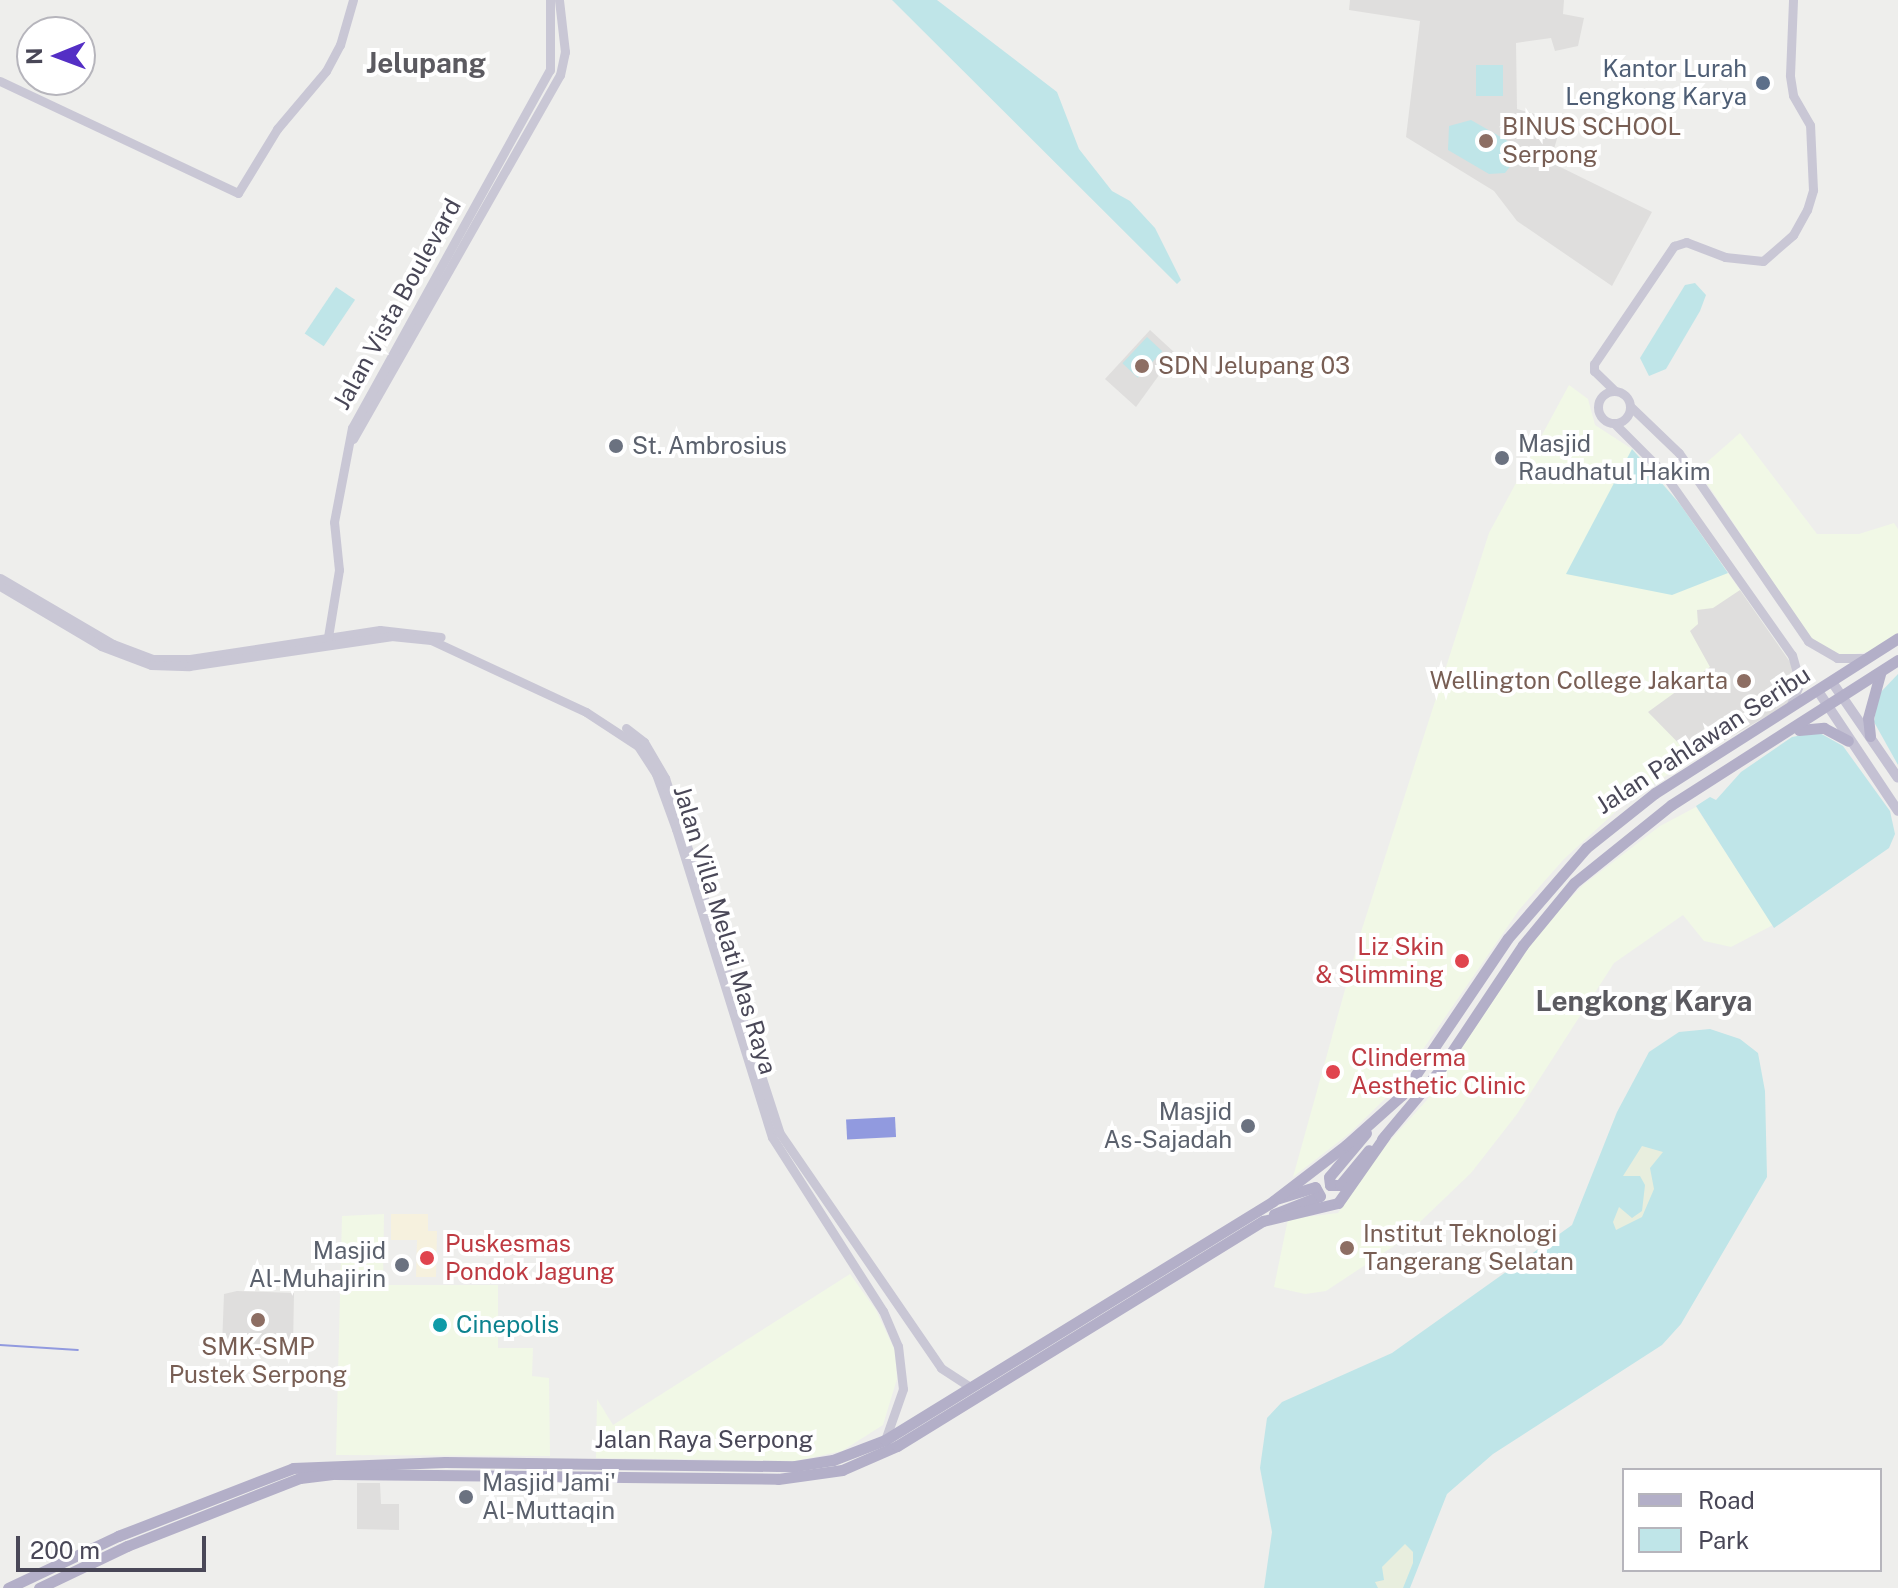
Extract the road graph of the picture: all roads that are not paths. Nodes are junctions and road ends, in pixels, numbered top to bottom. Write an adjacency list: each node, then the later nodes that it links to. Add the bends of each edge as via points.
1 (353, 0): 9 (street, via 326,71 277,129 238,193)
2 (550, 0): 6 (street, Jalan Vista Boulevard)
3 (559, 0): 5 (street, Jalan Vista Boulevard)
4 (1793, 0): 10 (street, via 1790,75 1793,95 1810,125 1813,190 1807,210 1793,235 1763,261 1725,257 1686,242 1674,246 1594,364 1594,371)
5 (565, 52): 6 (street); 8 (street, Jalan Vista Boulevard)
6 (554, 53): 7 (street, Jalan Vista Boulevard)
7 (550, 70): 8 (street); 13 (street, Jalan Vista Boulevard, via 355,422)
8 (557, 79): 13 (street, Jalan Vista Boulevard)
9 (0, 81)
10 (1615, 391): 11 (street, via 1628,398); 12 (street, via 1601,397 1598,407 1603,419)
11 (1631, 407): 12 (street, via 1628,417); 18 (street, via 1679,453 1808,641 1837,658)
12 (1615, 424): 25 (street, via 1662,471 1792,655 1800,683)
13 (353, 439): 16 (street, via 334,522 339,570)
14 (0, 578): 16 (street, Jalan Villa Melati Mas Raya, via 113,644 153,659 190,659)
15 (0, 586): 16 (street, Jalan Villa Melati Mas Raya, via 101,646 151,665 189,666)
16 (328, 638): 30 (street, Jalan Villa Melati Mas Raya, via 412,636 450,647 622,732)
17 (1898, 638): 18 (main road, Jalan Pahlawan Seribu)
18 (1869, 658): 21 (main road, Jalan Pahlawan Seribu)
19 (1898, 660): 20 (main road, Jalan Pahlawan Seribu)
20 (1881, 673): 23 (main road, Jalan Pahlawan Seribu); 27 (main road, via 1868,718)
21 (1832, 682): 22 (main road, Jalan Pahlawan Seribu); 23 (main road)
22 (1818, 691): 24 (main road); 25 (main road, Jalan Pahlawan Seribu)
23 (1844, 697): 24 (main road, Jalan Pahlawan Seribu); 27 (main road)
24 (1826, 708): 26 (main road, Jalan Pahlawan Seribu); 28 (main road)
25 (1788, 710): 33 (main road, Jalan Pahlawan Seribu, via 1655,793 1586,848 1508,938 1415,1078)
26 (1779, 736): 28 (main road, via 1817,727); 34 (main road, Jalan Pahlawan Seribu, via 1671,805 1574,883 1523,945 1439,1071)
27 (1870, 736): 29 (main road)
28 (1848, 741): 31 (main road)
29 (1895, 774): 31 (main road, via 1879,762 1873,769)
30 (662, 780): 37 (street, Jalan Villa Melati Mas Raya, via 779,1132 941,1368); 38 (street, Jalan Villa Melati Mas Raya, via 759,1107 778,1149 883,1311 898,1346 903,1389)
31 (1876, 780): 32 (main road)
32 (1898, 811)
33 (1372, 1122): 34 (main road, via 1329,1177 1330,1185 1340,1185); 35 (main road, Jalan Raya Serpong)
34 (1385, 1136): 36 (main road, Jalan Raya Serpong, via 1338,1203)
35 (1277, 1198): 36 (main road, via 1315,1187 1320,1196); 37 (main road, Jalan Raya Serpong)
36 (1263, 1221): 41 (main road, Jalan Raya Serpong, via 867,1461 796,1479)
37 (969, 1386): 38 (main road, Jalan Raya Serpong)
38 (885, 1440): 39 (main road, Jalan Raya Serpong, via 815,1464)
39 (681, 1464): 40 (main road, Jalan Raya Serpong); 41 (main road)
40 (379, 1469): 41 (main road, Jalan Raya Serpong); 42 (main road, Jalan Raya Serpong, via 300,1478)
41 (680, 1478)
42 (150, 1530): 43 (main road, Jalan Raya Serpong); 44 (main road, Jalan Raya Serpong)
43 (8, 1588)
44 (39, 1588)

